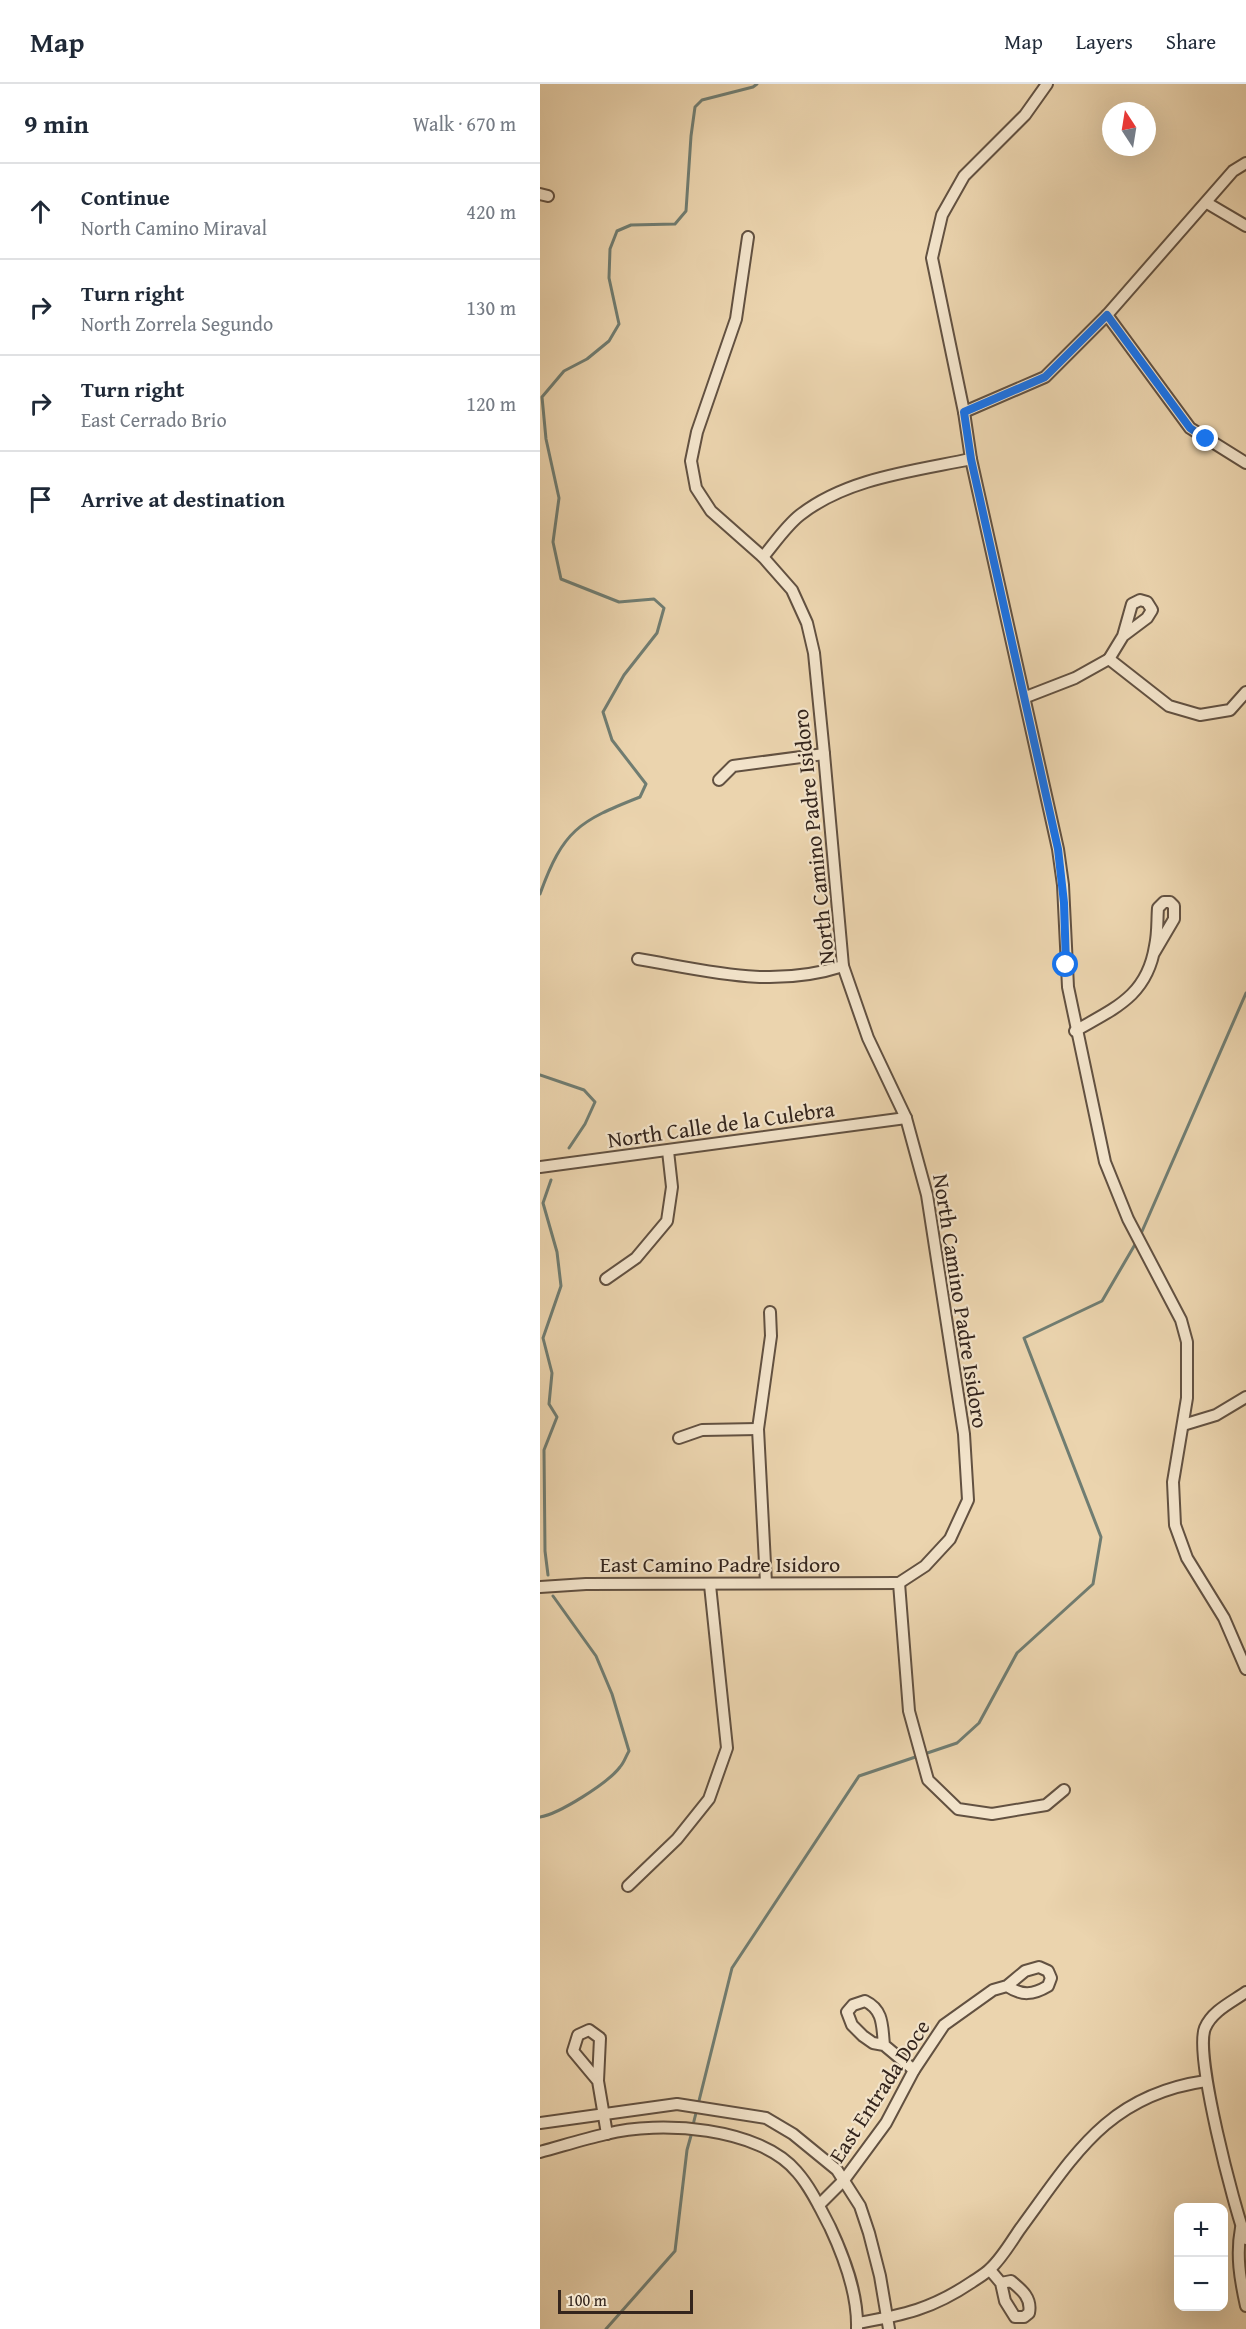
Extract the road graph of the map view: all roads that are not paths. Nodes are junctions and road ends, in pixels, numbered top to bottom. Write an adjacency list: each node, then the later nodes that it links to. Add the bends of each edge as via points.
1 (1047, 84): 7 (street, via 1025,115 964,176 942,215 932,258)
2 (1246, 163): 3 (street, via 1233,171)
3 (1207, 203): 4 (street); 6 (street)
4 (1246, 226)
5 (748, 237): 10 (street, North Camino Padre Isidoro, via 736,319 697,432 691,461 696,488 711,511)
6 (1107, 315): 7 (street, via 1045,377); 9 (street, via 1190,428)
7 (964, 412): 8 (street)
8 (971, 459): 10 (street, via 883,478 829,496 798,516); 14 (street)
9 (1246, 463)
10 (763, 557): 15 (street, North Camino Padre Isidoro, via 792,590 807,623 814,653)
11 (1123, 636): 12 (street)
12 (1109, 659): 13 (street, via 1169,706 1200,716 1230,710); 14 (street, via 1075,678)
13 (1244, 695)
14 (1026, 697): 20 (street, via 1061,867 1066,965)
15 (824, 754): 16 (street, via 734,766); 19 (street, North Camino Padre Isidoro)
16 (719, 780)
17 (1154, 953): 20 (street, via 1147,975 1134,994)
18 (638, 959): 19 (street, via 751,978 822,973)
19 (843, 966): 21 (street, North Camino Padre Isidoro, via 868,1038)
20 (1076, 1031): 27 (street, via 1111,1181 1185,1331 1188,1376)
21 (906, 1118): 22 (street, North Calle de la Culebra); 31 (street, North Camino Padre Isidoro, via 927,1195 964,1434 968,1500 950,1539 925,1566)
22 (668, 1151): 23 (street, North Calle de la Culebra); 24 (street, via 672,1186 667,1221 636,1258)
23 (540, 1167)
24 (606, 1279)
25 (770, 1311): 28 (street, via 771,1336)
26 (1246, 1397): 27 (street, via 1216,1415)
27 (1183, 1425): 34 (street, via 1173,1482 1178,1537)
28 (758, 1429): 29 (street, via 702,1430); 30 (street)
29 (679, 1438)
30 (766, 1583): 31 (street, East Camino Padre Isidoro); 32 (street, East Camino Padre Isidoro)
31 (899, 1583): 35 (street, via 909,1711 928,1780 958,1809 992,1814 1046,1805)
32 (710, 1585): 33 (street, East Camino Padre Isidoro); 36 (street, via 728,1748 709,1799 677,1839)
33 (540, 1587)
34 (1246, 1669)
35 (1064, 1790)
36 (628, 1886)
37 (1007, 1986): 40 (street, East Entrada Doce, via 993,1990 944,2025)
38 (1246, 1992): 42 (street, via 1217,2012 1205,2028)
39 (884, 2045): 40 (street)
40 (914, 2070): 47 (street, East Entrada Doce, via 886,2123)
41 (598, 2081): 43 (street)
42 (1206, 2081): 49 (street); 51 (street, via 1186,2084 1135,2103 1107,2121 1080,2147)
43 (604, 2114): 44 (street); 45 (street); 47 (street, via 677,2104 766,2118 818,2153)
44 (540, 2123)
45 (607, 2134): 46 (street); 48 (street, via 653,2127 717,2132 743,2140 770,2150 796,2170)
46 (540, 2152)
47 (844, 2180): 48 (street, East Entrada Doce); 54 (street, via 860,2206 869,2233)
48 (819, 2205): 55 (street, via 843,2255 854,2295)
49 (1241, 2227): 50 (street); 53 (street, via 1238,2247)
50 (1246, 2239)
51 (990, 2270): 52 (street); 54 (street, via 931,2307)
52 (1001, 2283)
53 (1246, 2306)
54 (889, 2324): 55 (street)
55 (857, 2326)

